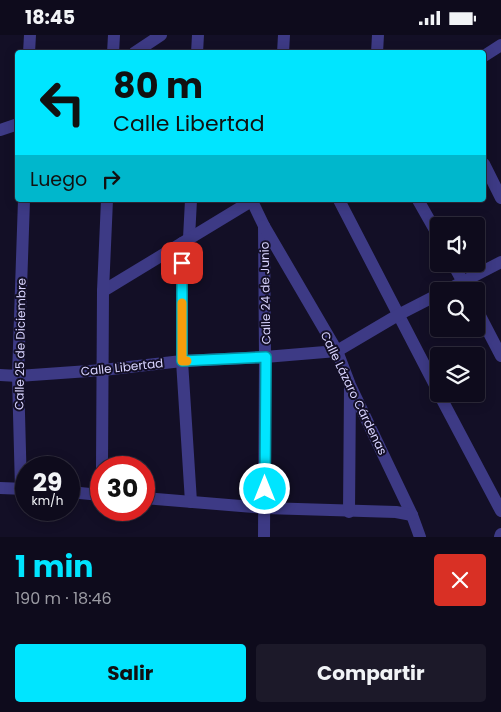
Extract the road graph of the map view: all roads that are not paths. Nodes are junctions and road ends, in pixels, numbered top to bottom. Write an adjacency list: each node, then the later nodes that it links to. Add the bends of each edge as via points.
1 (30, 35): 8 (street)
2 (114, 35): 9 (street)
3 (161, 35): 10 (street)
4 (198, 35): 11 (street)
5 (284, 35): 12 (street)
6 (378, 35): 13 (street)
7 (501, 45): 14 (street)
8 (29, 50)
9 (113, 50)
10 (138, 50)
11 (197, 50)
12 (283, 50)
13 (378, 50)
14 (486, 55)
15 (15, 125): 16 (street)
16 (0, 130)
17 (486, 168): 18 (street)
18 (501, 198)
19 (24, 202): 42 (street, Calle 25 de Diciembre)
20 (107, 202): 31 (street)
21 (191, 202): 28 (street)
22 (249, 202): 28 (street)
23 (253, 202): 27 (street, Calle 24 de Junio)
24 (340, 202): 33 (street)
25 (419, 202): 26 (street)
26 (430, 221)
27 (264, 226): 36 (street, Calle Lázaro Cárdenas); 38 (street, Calle 24 de Junio)
28 (185, 240): 31 (street); 39 (street)
29 (501, 262): 30 (street)
30 (472, 282)
31 (103, 291): 40 (street)
32 (430, 299): 33 (street, Calle Libertad)
33 (398, 315): 36 (street, Calle Libertad); 43 (street)
34 (485, 322): 35 (street)
35 (497, 340): 37 (street)
36 (336, 351): 38 (street, Calle Libertad); 44 (street, Calle Lázaro Cárdenas)
37 (501, 356)
38 (266, 357): 39 (street, Calle Libertad); 52 (street, Calle 24 de Junio)
39 (182, 361): 40 (street, Calle Libertad); 51 (street)
40 (103, 370): 42 (street, Calle Libertad); 47 (street)
41 (0, 375): 42 (street, Calle Libertad)
42 (18, 376): 46 (street, Calle 25 de Diciembre)
43 (430, 377)
44 (350, 385): 53 (street); 55 (street, Calle Lázaro Cárdenas)
45 (443, 402): 54 (street)
46 (22, 456)
47 (102, 456)
48 (0, 488): 49 (street)
49 (15, 489)
50 (155, 499): 51 (street)
51 (191, 502): 52 (street)
52 (265, 508): 53 (street); 56 (street, Calle 24 de Junio)
53 (349, 511): 55 (street)
54 (501, 511)
55 (412, 515): 57 (street, Calle Lázaro Cárdenas)
56 (264, 537)
57 (420, 537)

